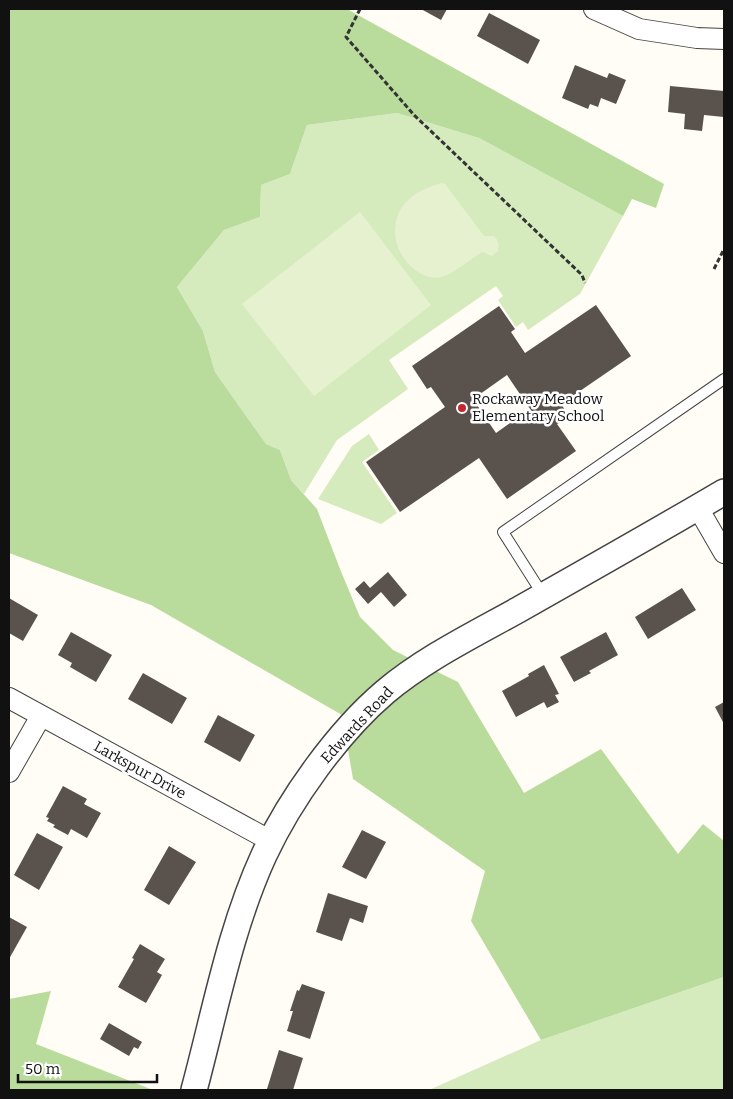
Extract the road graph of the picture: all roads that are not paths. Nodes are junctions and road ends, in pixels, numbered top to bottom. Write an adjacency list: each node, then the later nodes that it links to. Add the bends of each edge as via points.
1 (594, 9): 2 (street, via 639,29)
2 (724, 39)
3 (724, 379): 7 (lane, via 503,532)
4 (724, 492): 5 (street, Edwards Road)
5 (698, 508): 6 (street); 7 (street, Edwards Road)
6 (724, 553)
7 (543, 595): 11 (street, Edwards Road, via 408,674 383,694 315,769)
8 (9, 698): 9 (street, Larkspur Drive)
9 (41, 716): 10 (street); 11 (street, Larkspur Drive)
10 (9, 772)
11 (271, 840): 12 (street, Edwards Road, via 233,943)
12 (194, 1090)

